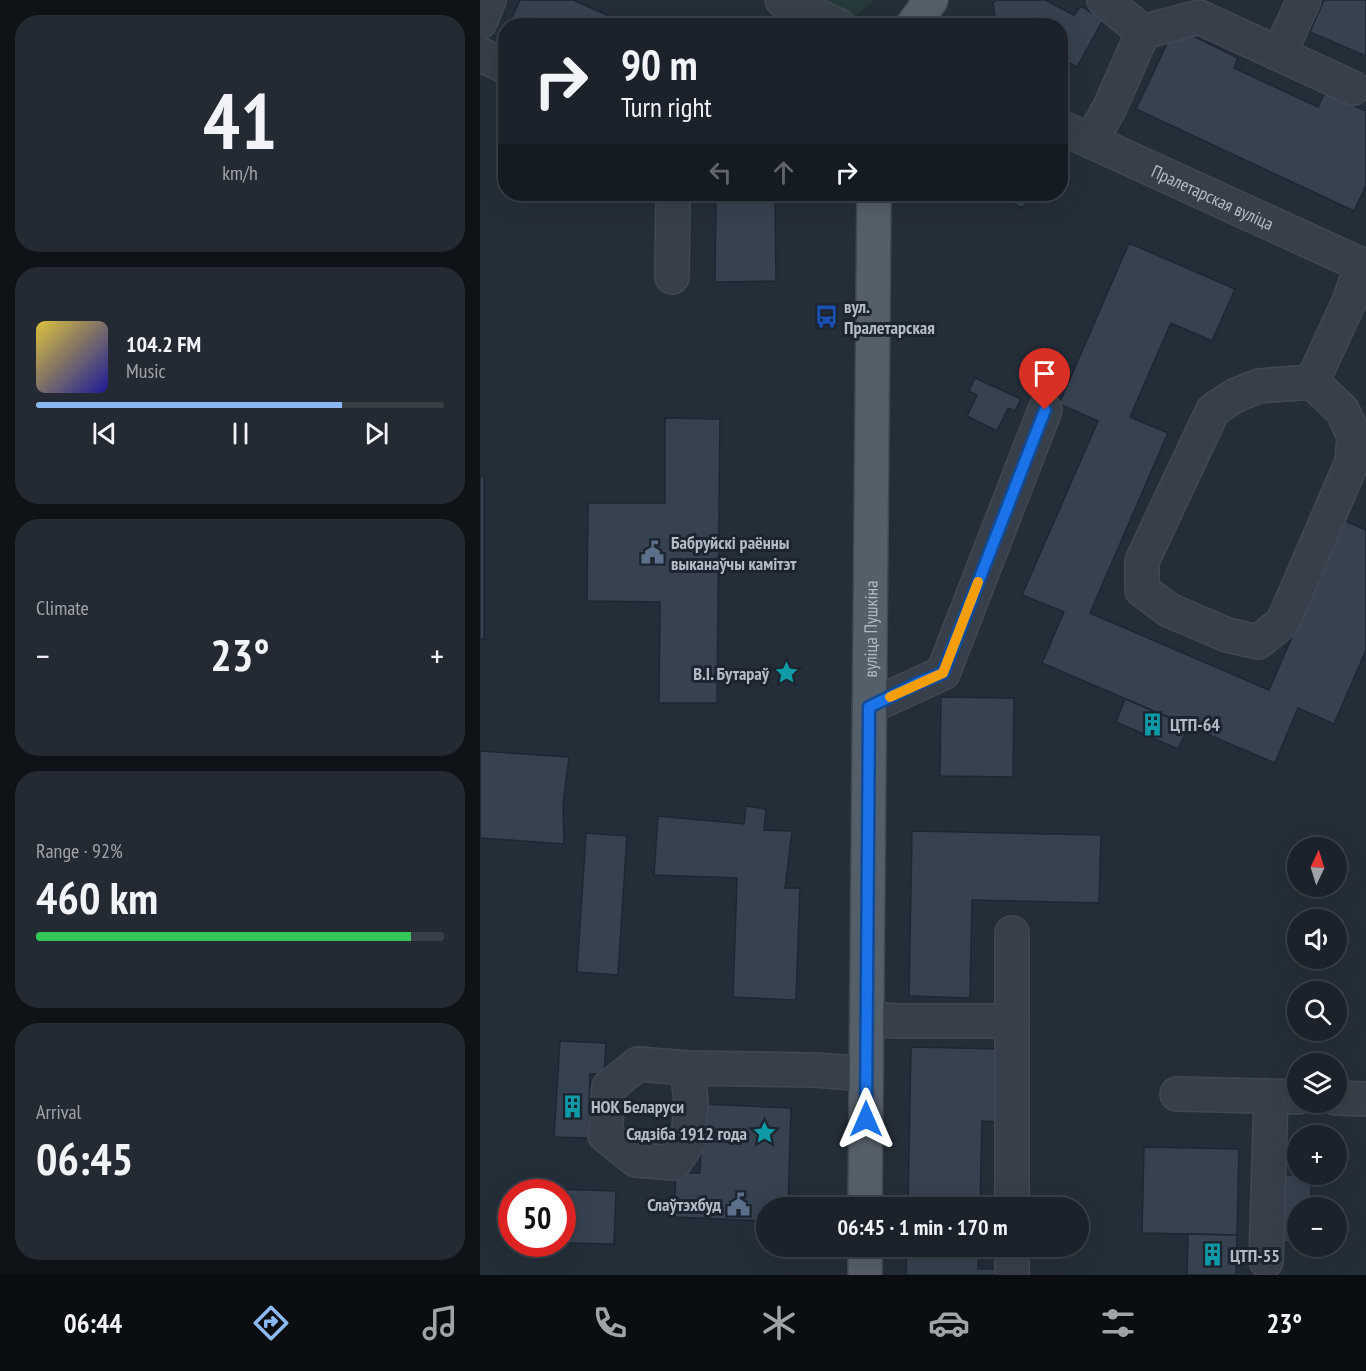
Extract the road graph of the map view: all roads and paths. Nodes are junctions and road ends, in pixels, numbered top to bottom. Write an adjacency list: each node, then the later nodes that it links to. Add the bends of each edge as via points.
1 (489, 0): 8 (street)
2 (782, 0): 6 (street)
3 (931, 0): 7 (main road)
4 (1104, 0): 9 (street)
5 (1304, 0): 11 (street)
6 (821, 18)
7 (918, 18)
8 (480, 22)
9 (1143, 32): 11 (street, via 1199,16); 15 (street)
10 (480, 54): 12 (street)
11 (1279, 54): 13 (street)
12 (498, 63)
13 (1353, 88)
14 (1068, 131): 15 (street, Пралетарская вуліца)
15 (1091, 141): 18 (street, Пралетарская вуліца)
16 (673, 201): 19 (street)
17 (874, 201): 22 (main road, вуліца Пушкіна)
18 (1364, 266): 20 (street)
19 (672, 277)
20 (1312, 382): 20 (street, via 1259,386 1213,410 1142,561 1142,590 1169,610 1227,635 1258,642 1283,622 1352,462 1354,436 1342,410)
21 (1045, 410): 22 (street, via 943,673)
22 (869, 707): 24 (main road, вуліца Пушкіна)
23 (1012, 933): 25 (street)
24 (867, 1019): 25 (street); 27 (main road, вуліца Пушкіна)
25 (1012, 1021): 33 (street)
26 (687, 1068): 27 (street)
27 (866, 1074): 32 (main road, вуліца Пушкіна)
28 (1177, 1094): 29 (street)
29 (1284, 1097): 36 (street)
30 (1347, 1098): 31 (street)
31 (1366, 1099)
32 (865, 1197)
33 (1012, 1197)
34 (865, 1257): 37 (main road)
35 (1012, 1257): 38 (street)
36 (1266, 1261)
37 (865, 1275)
38 (1012, 1275)

